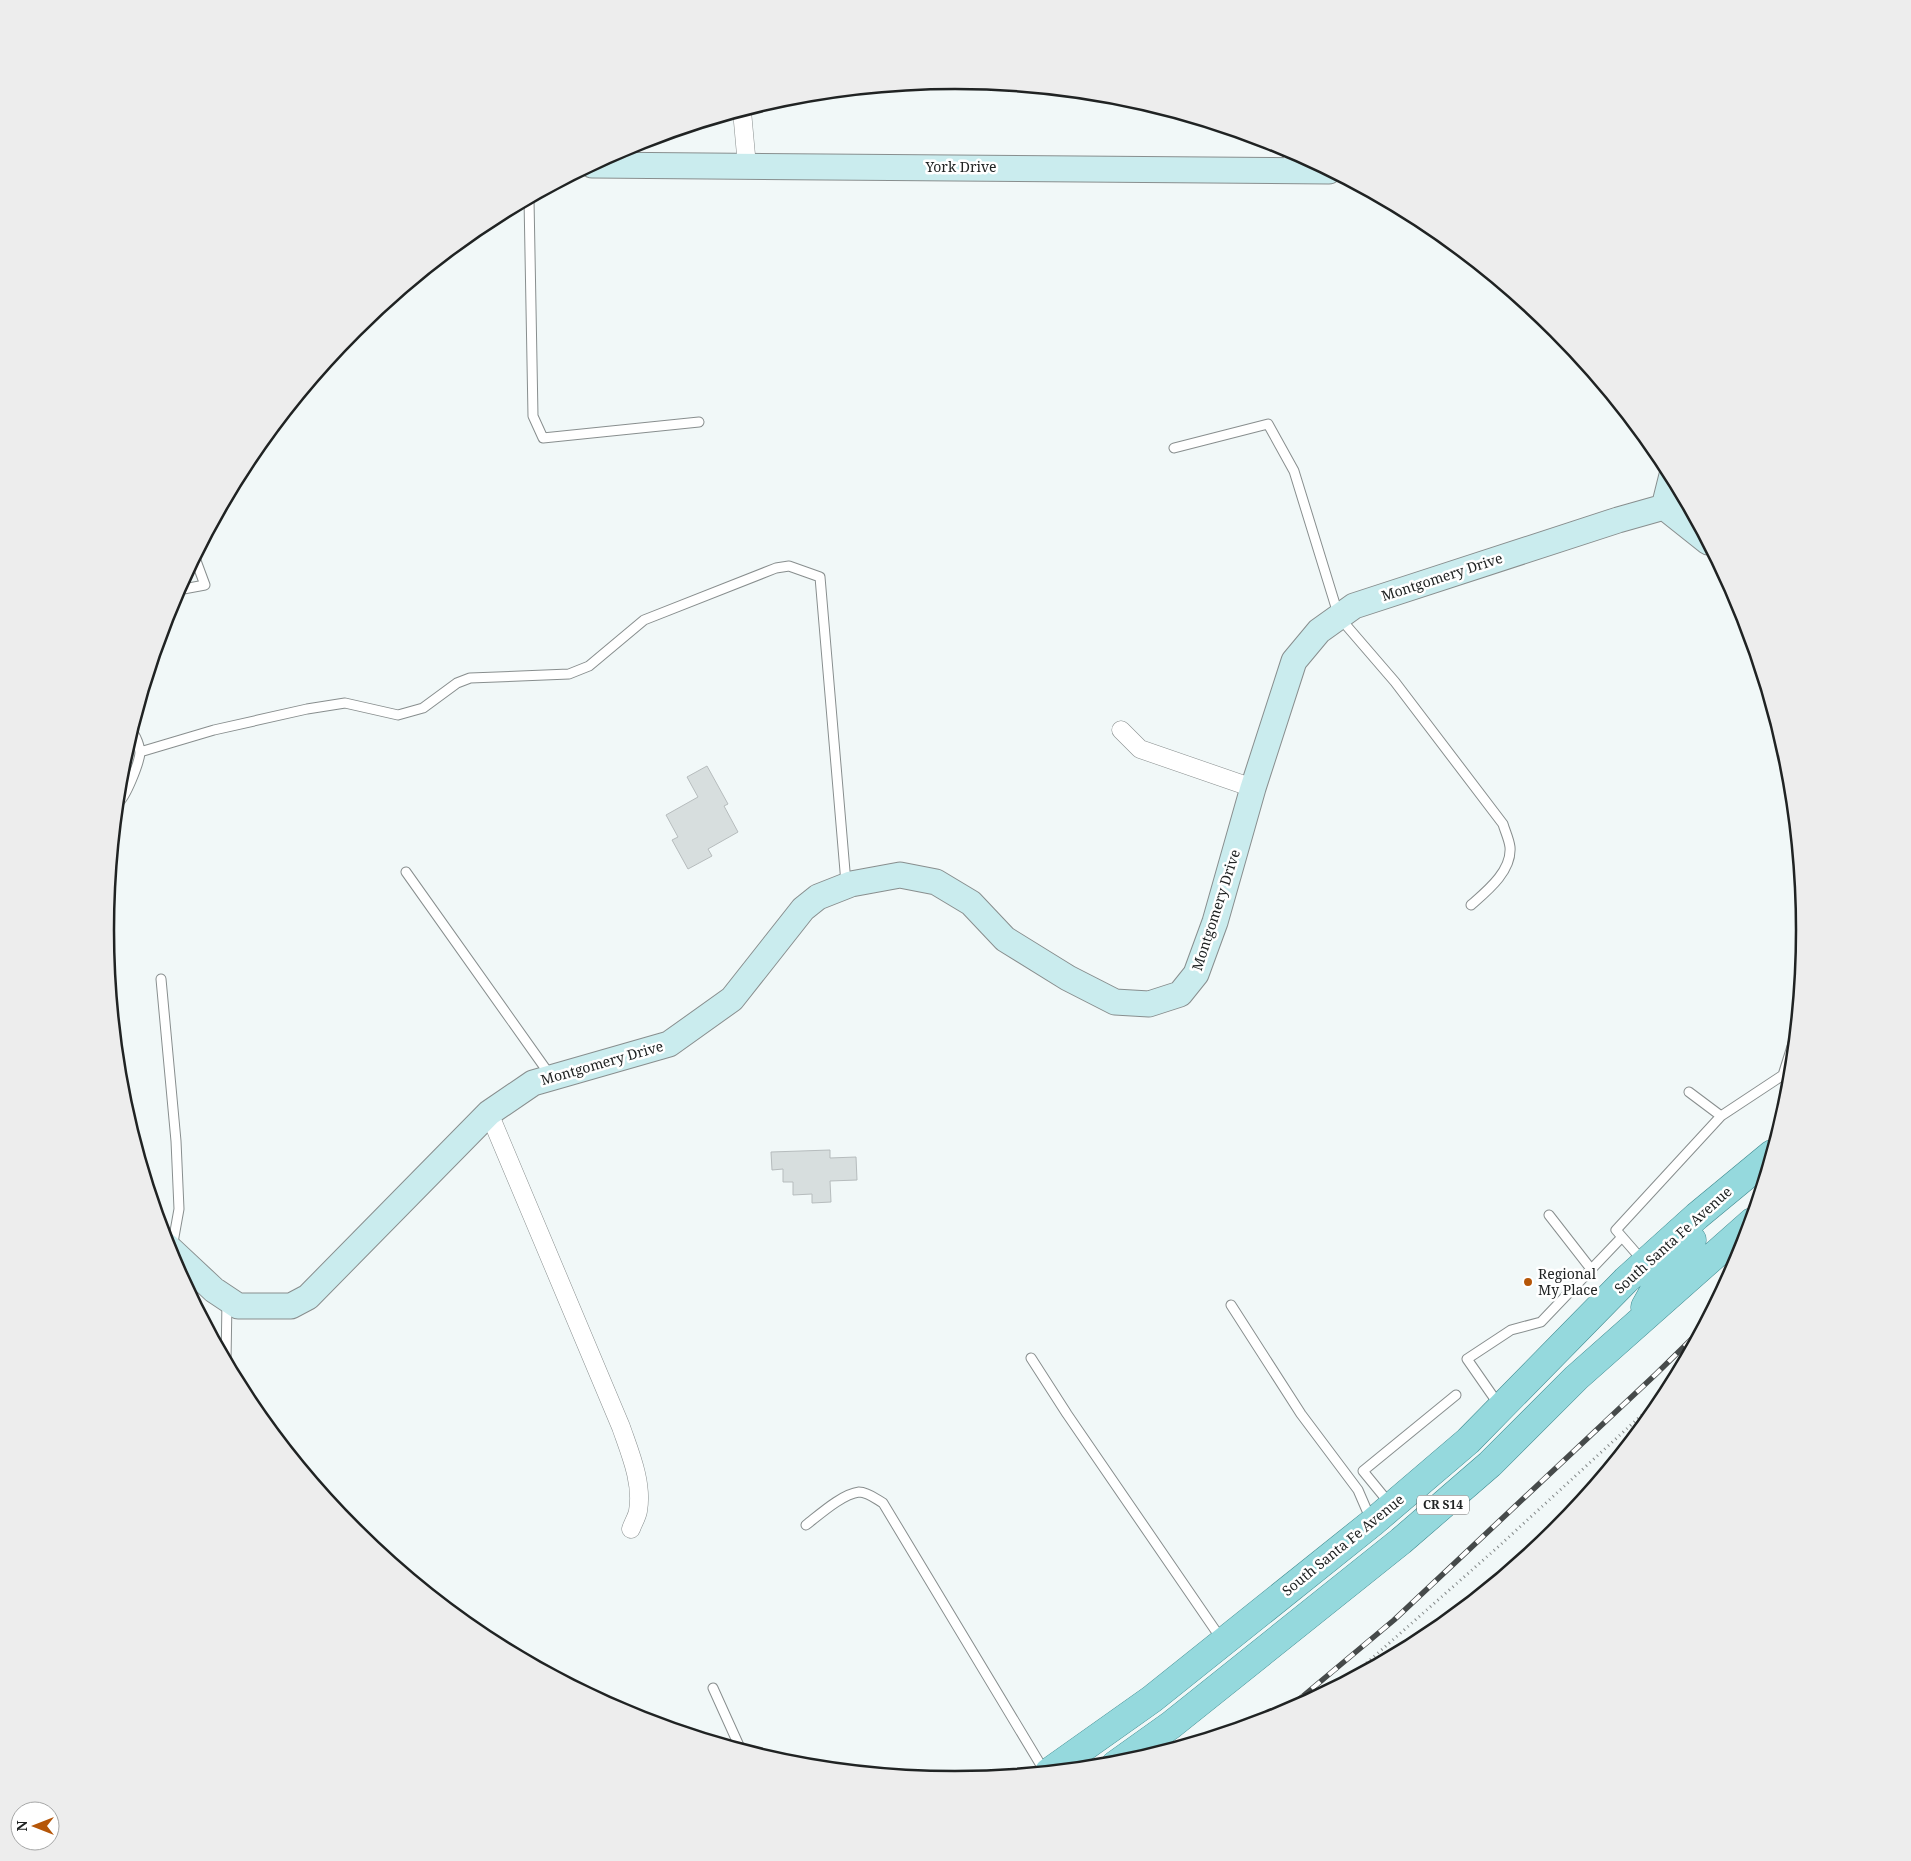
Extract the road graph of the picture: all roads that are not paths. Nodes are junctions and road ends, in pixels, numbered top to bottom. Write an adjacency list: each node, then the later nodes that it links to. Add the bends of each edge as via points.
1 (742, 116): 4 (street)
2 (1289, 159): 4 (street, York Drive)
3 (607, 165): 4 (street, York Drive)
4 (747, 166)
5 (529, 206): 6 (lane, via 533,416 542,438)
6 (699, 422)
7 (1174, 448): 13 (lane, via 1268,424 1294,472)
8 (1669, 486): 9 (street)
9 (1664, 507): 10 (street); 13 (street, Montgomery Drive, via 1354,606)
10 (1696, 533)
11 (198, 565): 12 (lane, via 205,585)
12 (187, 588)
13 (1338, 617): 17 (street, Montgomery Drive, via 1318,631 1294,661); 21 (lane, via 1395,682 1503,824 1510,846 1509,862 1488,891)
14 (1121, 730): 17 (street, via 1140,749)
15 (136, 739): 16 (lane)
16 (140, 752): 18 (lane); 20 (lane, via 214,730 345,703 398,715 423,708 457,683 470,678 569,674 589,666 644,620 776,568 789,566 820,577)
17 (1254, 788): 20 (street, Montgomery Drive, via 1215,922 1196,974 1180,994 1149,1004 1115,1002 1068,978 1005,939 971,903 936,882 900,875)
18 (126, 793)
19 (406, 872): 24 (lane)
20 (846, 886): 24 (street, Montgomery Drive, via 818,897 803,909 732,1000 669,1044)
21 (1471, 905)
22 (160, 979): 32 (lane, via 176,1141 178,1209)
23 (1785, 1069): 27 (lane, via 1783,1076)
24 (552, 1078): 26 (street, Montgomery Drive, via 533,1083)
25 (1688, 1092): 27 (lane)
26 (489, 1113): 37 (street, Montgomery Drive, via 308,1297 291,1306 238,1306); 46 (street, via 621,1427 636,1470 638,1511)
27 (1720, 1116): 33 (lane, via 1616,1230)
28 (1766, 1159): 35 (main road, South Santa Fe Avenue / CR S14)
29 (1758, 1184): 39 (main road, via 1684,1248 1661,1277)
30 (1549, 1216): 36 (lane)
31 (1741, 1232): 39 (main road, CR S14)
32 (172, 1236)
33 (1622, 1236): 35 (lane); 36 (lane)
34 (181, 1259): 37 (street, Montgomery Drive)
35 (1644, 1263): 43 (main road, South Santa Fe Avenue / CR S14)
36 (1591, 1269): 43 (lane, via 1541,1322 1511,1330 1467,1359)
37 (227, 1298): 40 (lane)
38 (1231, 1305): 44 (lane, via 1301,1414 1358,1490)
39 (1635, 1326): 50 (main road, CR S14, via 1576,1378 1490,1464 1401,1541)
40 (226, 1349)
41 (1031, 1358): 47 (lane)
42 (1456, 1395): 44 (lane, via 1363,1471)
43 (1501, 1408): 44 (main road, South Santa Fe Avenue / CR S14, via 1468,1441)
44 (1381, 1515): 47 (main road, South Santa Fe Avenue / CR S14)
45 (806, 1525): 52 (lane, via 848,1495 860,1492 884,1503)
46 (631, 1529)
47 (1224, 1642): 51 (main road, South Santa Fe Avenue / CR S14, via 1152,1699)
48 (713, 1688): 49 (lane)
49 (738, 1744)
50 (1131, 1753)
51 (1058, 1766)
52 (1041, 1767)

